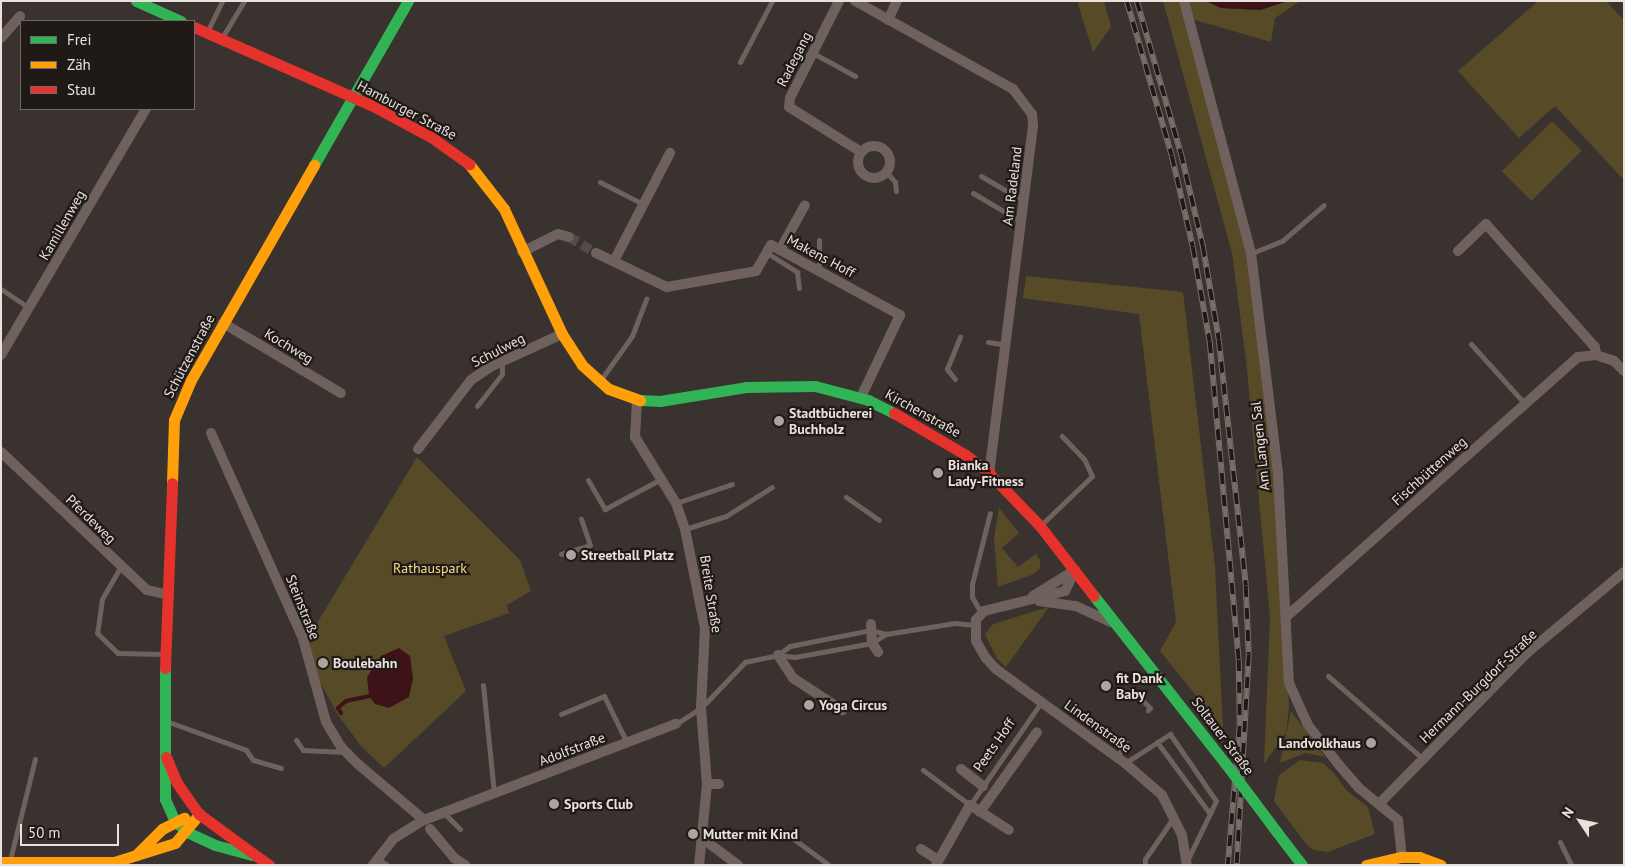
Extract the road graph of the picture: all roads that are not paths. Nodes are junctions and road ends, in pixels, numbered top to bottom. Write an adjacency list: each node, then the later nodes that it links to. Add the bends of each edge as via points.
1 (136, 1): 10 (main road)
2 (244, 1): 17 (lane)
3 (408, 1): 21 (main road, Schützenstraße)
4 (772, 1): 19 (lane)
5 (839, 1): 18 (street, Radegang)
6 (855, 1): 13 (street, Am Radeland)
7 (897, 1): 13 (street)
8 (1184, 1): 42 (street, Am Langen Sal)
9 (219, 2): 15 (lane)
10 (148, 4): 12 (main road)
11 (20, 16): 16 (street)
12 (179, 20)
13 (888, 20): 30 (street, Am Radeland, via 996,79 1024,100 1032,114 1033,126)
14 (195, 27): 15 (main road, Hamburger Straße)
15 (207, 33): 17 (main road, Hamburger Straße)
16 (1, 38)
17 (221, 39): 21 (main road, Hamburger Straße)
18 (813, 52): 20 (lane); 23 (street, Radegang, via 790,98 789,107)
19 (740, 62)
20 (855, 76)
21 (352, 97): 39 (main road, Hamburger Straße, via 430,137 471,165 504,209); 49 (main road, Schützenstraße)
22 (145, 110): 48 (street, Kamillenweg)
23 (861, 152): 25 (street, via 858,165 863,173 874,178); 25 (street, via 872,145 885,149 891,160)
24 (670, 154): 31 (street)
25 (886, 173): 28 (lane, via 895,182)
26 (981, 176): 30 (lane)
27 (600, 182): 31 (lane)
28 (896, 191)
29 (972, 194): 34 (lane)
30 (1024, 202): 34 (street, Am Radeland)
31 (644, 204): 43 (street)
32 (804, 205): 37 (street)
33 (1324, 205): 42 (lane, via 1282,241)
34 (1022, 222): 54 (street, Am Radeland)
35 (569, 237): 39 (street, via 558,234)
36 (818, 240): 44 (lane)
37 (780, 250): 41 (street, Makens Hoff, via 771,245); 44 (street, Makens Hoff)
38 (1458, 251): 56 (street, via 1486,224 1595,347)
39 (522, 252): 50 (main road, Hamburger Straße)
40 (596, 253): 43 (street, Makens Hoff)
41 (767, 253): 43 (street, Makens Hoff, via 756,271 667,287); 45 (lane, via 797,272)
42 (1251, 254): 89 (street, Am Langen Sal, via 1278,474)
43 (614, 262)
44 (819, 271): 62 (street, Makens Hoff, via 900,315)
45 (799, 288)
46 (1, 289): 48 (lane)
47 (646, 299): 60 (lane, via 632,336)
48 (29, 308): 55 (street, Kamillenweg)
49 (223, 323): 61 (street, Kochweg); 86 (main road, Schützenstraße, via 191,380 174,420)
50 (562, 334): 57 (street, Schulweg); 60 (main road, Hamburger Straße, via 582,365)
51 (960, 337): 59 (lane, via 947,369)
52 (988, 342): 54 (lane)
53 (1471, 344): 64 (lane)
54 (1006, 345): 70 (street, Am Radeland)
55 (1, 355)
56 (1596, 355): 58 (street, via 1614,361); 64 (street, Fischbüttenweg, via 1578,358)
57 (502, 361): 65 (lane, via 502,374); 68 (street, Schulweg, via 471,380)
58 (1624, 371)
59 (955, 379)
60 (600, 381): 63 (main road, Hamburger Straße, via 609,389)
61 (341, 393)
62 (861, 397): 63 (main road, Kirchenstraße, via 815,386 792,385 746,387 660,401); 70 (main road, Kirchenstraße, via 938,437)
63 (637, 400): 71 (street, Breite Straße, via 635,437)
64 (1525, 404): 89 (street, Fischbüttenweg)
65 (477, 406)
66 (211, 433): 113 (street, Steinstraße, via 303,639 326,722)
67 (1062, 436): 80 (lane, via 1084,459 1092,476)
68 (418, 449)
69 (1, 452): 83 (street, Pferdeweg)
70 (989, 473): 80 (main road, Kirchenstraße)
71 (661, 479): 72 (lane, via 605,509); 76 (street, Breite Straße)
72 (588, 480)
73 (732, 484): 76 (lane)
74 (772, 488): 81 (lane, via 726,516)
75 (846, 497): 79 (lane)
76 (676, 503): 81 (street, Breite Straße)
77 (990, 513): 88 (lane, via 972,584 972,597)
78 (581, 519): 82 (lane, via 590,545)
79 (879, 520)
80 (1040, 526): 84 (main road, Kirchenstraße)
81 (685, 529): 101 (street, Breite Straße, via 703,615)
82 (562, 554)
83 (121, 566): 86 (street, Pferdeweg, via 147,590); 95 (lane, via 102,600 97,633 118,653)
84 (1075, 570): 87 (street); 92 (main road, Kirchenstraße)
85 (1624, 572): 116 (street, Hermann-Burgdorf-Straße, via 1527,653)
86 (168, 595): 95 (main road, Schützenstraße)
87 (1028, 600): 88 (street, via 992,607); 92 (street, via 1076,606)
88 (981, 613): 90 (street)
89 (1286, 617): 126 (street, Am Langen Sal, via 1289,683 1296,704 1339,765)
90 (975, 625): 93 (lane, Adolfstraße, via 955,623); 100 (street, Lindenstraße, via 976,641 986,658)
91 (871, 627): 93 (lane, Adolfstraße); 94 (street); 96 (lane, Adolfstraße, via 790,646)
92 (1118, 627): 156 (main road, Soltauer Straße, bridge)
93 (886, 634): 94 (lane, Adolfstraße)
94 (875, 647): 96 (lane, Adolfstraße)
95 (164, 654): 105 (main road, Schützenstraße)
96 (778, 655): 101 (lane, Adolfstraße, via 745,662); 102 (street, via 793,678)
97 (1328, 676): 116 (lane)
98 (484, 685): 124 (lane)
99 (1131, 689): 103 (lane, via 1150,708)
100 (1042, 701): 114 (street, Lindenstraße); 123 (lane, Peets Hoff)
101 (701, 708): 106 (lane, Adolfstraße); 121 (street, Breite Straße)
102 (842, 710)
103 (1148, 710)
104 (561, 714): 109 (lane, via 604,696)
105 (163, 720): 112 (main road, Schützenstraße); 118 (lane, via 246,750 253,760)
106 (676, 724): 109 (street, Adolfstraße)
107 (1037, 732): 128 (street, Peets Hoff)
108 (296, 740): 113 (lane, via 303,750)
109 (627, 742): 124 (street, Adolfstraße)
110 (1126, 742): 114 (lane)
111 (1157, 742): 117 (lane); 130 (lane); 130 (lane, via 1170,734 1216,801)
112 (164, 751): 129 (main road, Schützenstraße, via 177,783); 133 (main road, Schützenstraße, via 165,799)
113 (346, 752): 132 (street, Steinstraße)
114 (1116, 756): 117 (street, Lindenstraße)
115 (35, 759): 148 (lane)
116 (1423, 759): 126 (street, Hermann-Burgdorf-Straße)
117 (1126, 763): 131 (street, Lindenstraße, via 1162,795)
118 (281, 768)
119 (961, 769): 123 (street)
120 (923, 770): 125 (lane)
121 (707, 784): 122 (street); 139 (street, Breite Straße)
122 (719, 784)
123 (983, 786): 125 (lane, Peets Hoff)
124 (494, 793): 127 (street, Adolfstraße)
125 (970, 804): 128 (street); 146 (street, Peets Hoff)
126 (1379, 804): 143 (street, Am Langen Sal, via 1398,820)
127 (443, 812): 132 (street, Adolfstraße); 135 (lane)
128 (980, 812): 136 (street)
129 (198, 814): 133 (main road); 138 (main road); 142 (main road, Schützenstraße)
130 (1210, 814): 147 (lane)
131 (1174, 816): 147 (street, Lindenstraße); 155 (lane, via 1145,859)
132 (424, 820): 145 (street, Adolfstraße, via 400,833)
133 (175, 821): 138 (main road, Schützenstraße); 144 (main road)
134 (430, 829): 151 (street, via 454,858)
135 (460, 829)
136 (1009, 830)
137 (783, 831): 154 (lane)
138 (187, 832): 142 (main road, Schützenstraße); 144 (main road, via 175,843)
139 (704, 839): 152 (street, Breite Straße); 153 (street)
140 (1560, 842): 159 (lane)
141 (921, 849): 146 (street)
142 (252, 857): 149 (main road, Schützenstraße)
143 (1402, 857): 157 (main road); 158 (main road, via 1419,857)
144 (135, 860): 148 (main road, via 94,864)
145 (375, 861): 150 (lane)
146 (937, 862)
147 (1187, 862)
148 (13, 863)
149 (269, 865)
150 (387, 865)
151 (465, 865)
152 (699, 865)
153 (738, 865)
154 (829, 865)
155 (1145, 865)
156 (1302, 865)
157 (1366, 865)
158 (1441, 865)
159 (1571, 865)

